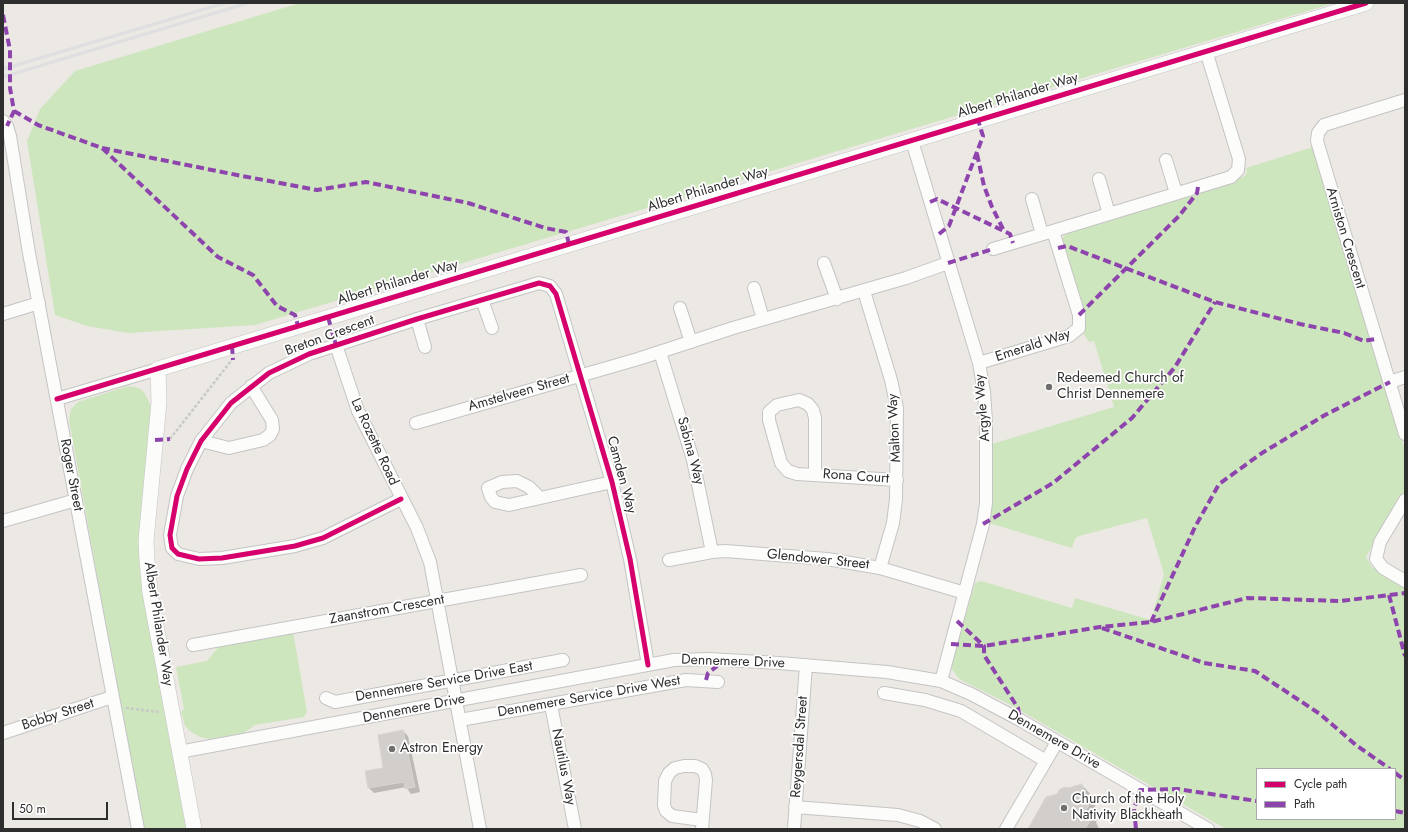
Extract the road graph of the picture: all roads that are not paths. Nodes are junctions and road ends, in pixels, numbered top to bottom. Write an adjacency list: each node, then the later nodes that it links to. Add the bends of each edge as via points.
1 (1366, 3): 2 (street, Albert Philander Way)
2 (1206, 51): 5 (street, Albert Philander Way); 8 (street, via 1239,159 1239,167 1231,177)
3 (1405, 100): 34 (street, Arniston Crescent, via 1327,123 1321,127 1317,137 1375,339)
4 (3, 121): 20 (street, Roger Street, via 10,136)
5 (912, 140): 14 (street, Argyle Way); 31 (street, Albert Philander Way)
6 (1166, 160): 8 (street)
7 (1099, 179): 10 (street)
8 (1176, 193): 10 (street)
9 (1032, 200): 11 (street, Emerald Way)
10 (1109, 214): 11 (street)
11 (1047, 233): 12 (street); 30 (street, Emerald Way, via 1079,315 1079,328 1069,336)
12 (993, 249)
13 (824, 263): 18 (street)
14 (948, 263): 16 (street, Amstelveen Street); 30 (street, Argyle Way)
15 (754, 288): 24 (street)
16 (864, 291): 18 (street, Amstelveen Street); 41 (street, Malton Way, via 895,394 898,432)
17 (556, 294): 19 (street, Breton Crescent, via 550,286 538,283); 32 (street, Camden Way)
18 (837, 299): 24 (street, Amstelveen Street)
19 (482, 300): 23 (street, Breton Crescent); 25 (street)
20 (39, 303): 22 (street); 36 (street, Roger Street)
21 (680, 308): 26 (street)
22 (3, 314)
23 (417, 318): 27 (street, Breton Crescent); 28 (street)
24 (763, 319): 26 (street, Amstelveen Street)
25 (492, 328)
26 (691, 342): 29 (street, Amstelveen Street)
27 (336, 345): 35 (street, Breton Crescent, via 294,360); 44 (street, La Rozette Road, via 354,399)
28 (425, 347)
29 (660, 352): 32 (street, Amstelveen Street); 48 (street, Sabina Way, via 693,460)
30 (979, 363): 53 (street, Argyle Way, via 986,421 986,503)
31 (158, 370): 36 (street, Albert Philander Way); 70 (street, Albert Philander Way, via 159,402 146,541 147,560 150,593)
32 (581, 375): 37 (street, Amstelveen Street); 42 (street, Camden Way)
33 (1405, 377): 34 (street)
34 (1390, 382): 38 (street, Arniston Crescent)
35 (251, 386): 39 (street, Breton Crescent, via 230,403); 39 (street, via 272,420 273,428 270,435 257,442 229,448)
36 (56, 399): 45 (street, Roger Street)
37 (416, 423)
38 (1405, 434)
39 (201, 441): 44 (street, Breton Crescent, via 187,469 174,508 171,542 174,551 183,556 216,558 307,543)
40 (815, 474): 40 (street, Rona Court, via 792,472 781,462 768,415 777,404 799,400 813,410); 41 (street, Rona Court)
41 (896, 480): 50 (street, Malton Way, via 895,511)
42 (612, 482): 43 (street); 58 (street, Camden Way, via 630,559)
43 (540, 498)
44 (401, 499): 54 (street, La Rozette Road, via 417,528 430,562)
45 (76, 500): 47 (street); 65 (street, Roger Street)
46 (1405, 500): 52 (street, via 1380,542 1376,559 1383,568)
47 (3, 521)
48 (712, 552): 49 (street, Glendower Street); 50 (street, Glendower Street, via 827,559)
49 (669, 560)
50 (880, 568): 53 (street, Glendower Street)
51 (581, 575): 54 (street, Zaanstrom Crescent)
52 (1405, 581)
53 (965, 593): 59 (street, Argyle Way)
54 (438, 601): 55 (street, Zaanstrom Crescent); 60 (street, La Rozette Road)
55 (193, 645)
56 (563, 660): 60 (street, Dennemere Service Drive East)
57 (806, 665): 58 (street, Dennemere Drive, via 708,659 674,660); 59 (street, Dennemere Drive); 72 (street, Reygersdal Street)
58 (648, 666): 64 (street, Dennemere Drive)
59 (941, 680): 69 (street, Dennemere Drive)
60 (453, 681): 63 (street, Dennemere Service Drive East, via 335,702); 64 (street, La Rozette Road)
61 (718, 682): 66 (street, Dennemere Service Drive West, via 686,680)
62 (884, 693): 71 (street, via 925,700 961,711)
63 (326, 698)
64 (456, 701): 67 (street, La Rozette Road); 70 (street, Dennemere Drive)
65 (113, 703): 68 (street, Bobby Street); 74 (street, Roger Street)
66 (551, 705): 67 (street, Dennemere Service Drive West); 77 (street, Nautilus Way)
67 (460, 720): 76 (street, La Rozette Road)
68 (3, 733)
69 (1057, 742): 71 (street); 81 (street, Dennemere Drive)
70 (179, 752): 75 (street, Albert Philander Way)
71 (1046, 761): 80 (street)
72 (795, 807): 78 (street, Reygersdal Street); 79 (street, via 898,815 920,821)
73 (702, 824): 73 (street, via 705,774 702,769 695,766 675,768 665,782 666,811 672,816)
74 (138, 829)
75 (194, 829)
76 (480, 829)
77 (575, 829)
78 (794, 829)
79 (935, 829)
80 (1006, 829)
81 (1208, 829)

